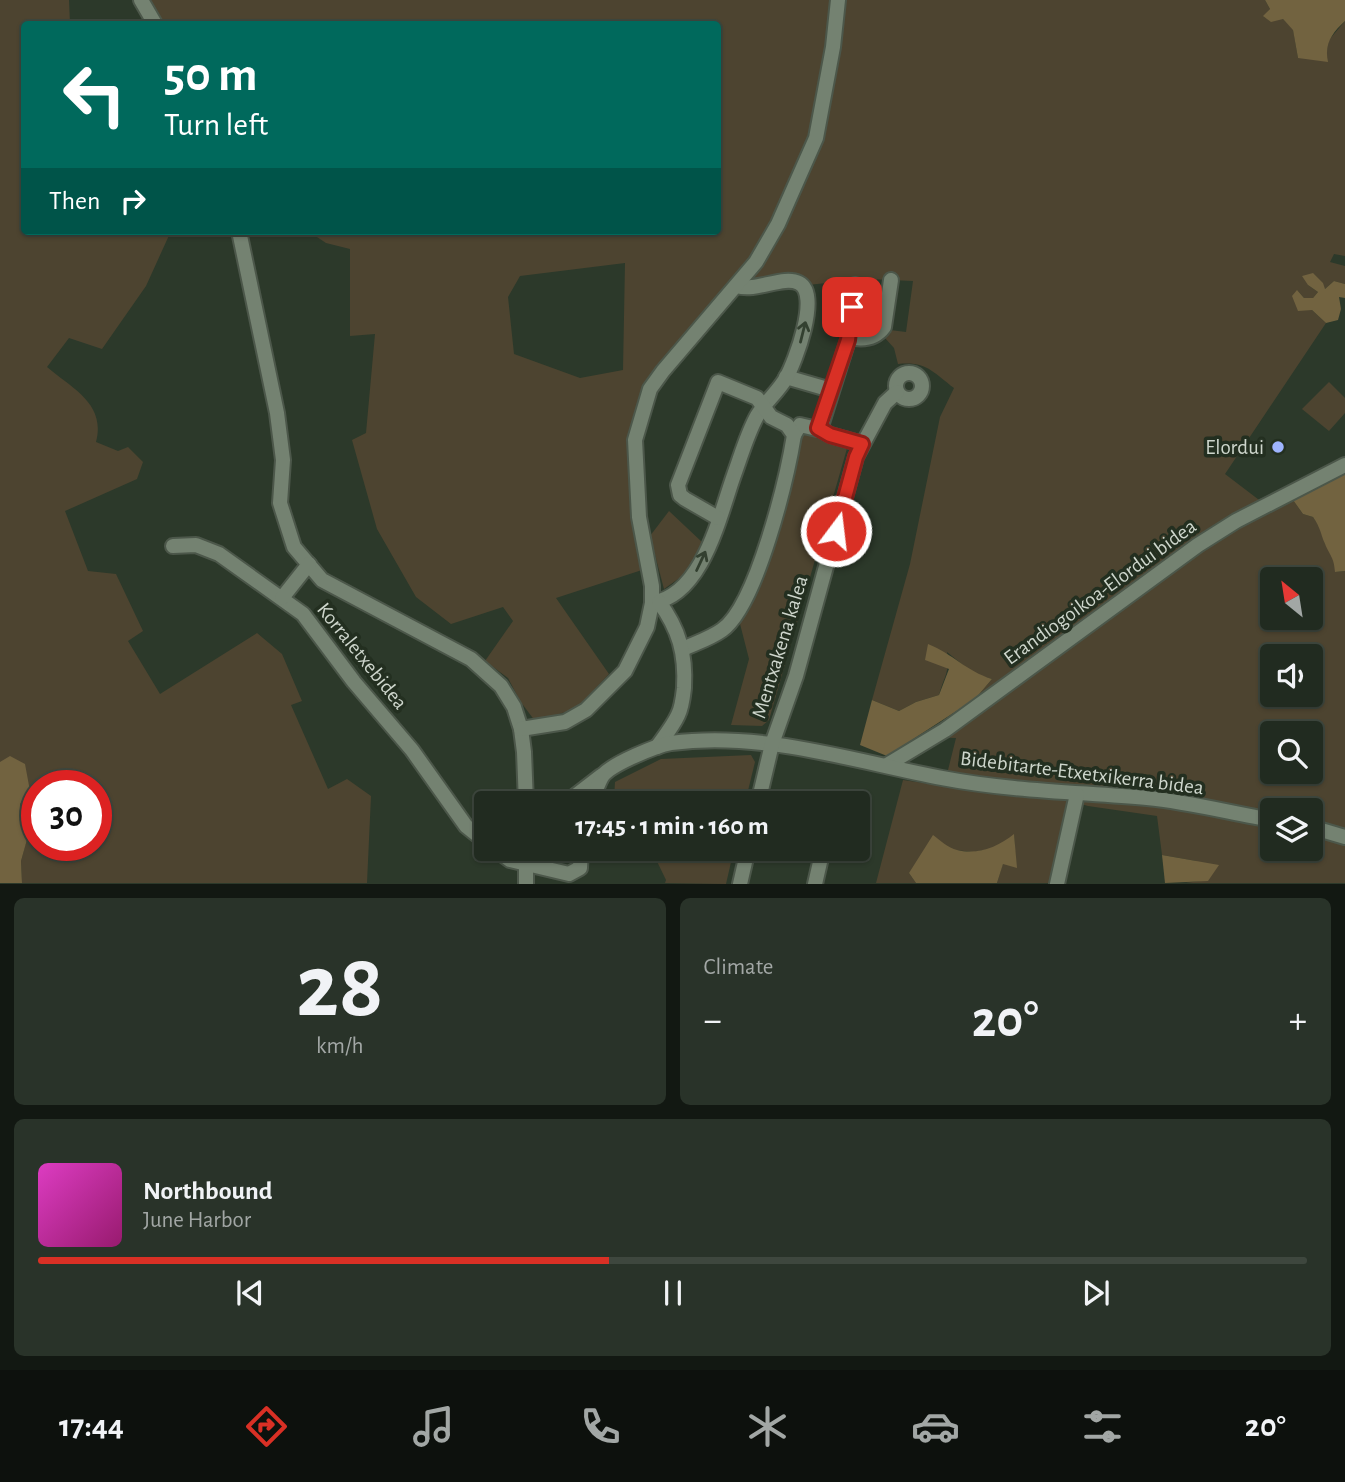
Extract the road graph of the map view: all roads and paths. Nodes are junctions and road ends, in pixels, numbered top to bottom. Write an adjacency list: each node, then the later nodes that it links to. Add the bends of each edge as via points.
1 (141, 0): 3 (street)
2 (838, 0): 7 (street, via 826,88 810,156 778,224)
3 (153, 21)
4 (240, 235): 19 (street, via 277,413 284,460 281,503 294,547)
5 (891, 280): 8 (street, via 884,327 873,337)
6 (855, 285): 8 (street)
7 (737, 286): 9 (street, one-way to 7, via 802,340 807,292 799,283 789,281 755,288); 21 (street, via 650,389 635,440 639,517)
8 (849, 337): 10 (street)
9 (786, 377): 10 (street); 12 (street)
10 (831, 390): 13 (street)
11 (897, 393): 15 (street, Mentxakena kalea, via 885,403)
12 (764, 407): 14 (street); 17 (street, via 755,419); 17 (street, via 757,398 718,382 678,485 680,495)
13 (818, 428): 14 (street, via 800,425); 15 (street)
14 (794, 435): 22 (street, via 779,508 745,599 722,630)
15 (862, 444): 24 (street, Mentxakena kalea)
16 (1345, 466): 26 (street, Erandiogoikoa-Elordui bidea, via 1198,545 945,730)
17 (718, 518): 21 (street, one-way to 17, via 688,582 700,567)
18 (173, 546): 20 (street, Korraletxebidea, via 196,545 219,554)
19 (309, 564): 20 (street); 23 (street, via 322,580 471,659 501,686)
20 (282, 598): 35 (street, Korraletxebidea, via 303,614)
21 (655, 603): 22 (street, via 672,619); 23 (street, via 625,671 586,710 565,722)
22 (683, 649): 25 (street, via 679,715)
23 (521, 729): 28 (street)
24 (772, 744): 25 (street, Bidebitarte-Etxetxikerra bidea, via 745,740); 26 (street, Bidebitarte-Etxetxikerra bidea); 31 (street, Mentxakena kalea)
25 (657, 747): 27 (street)
26 (887, 765): 32 (street, Bidebitarte-Etxetxikerra bidea, via 943,778)
27 (603, 775): 29 (street); 30 (street)
28 (526, 791)
29 (582, 791)
30 (596, 791)
31 (761, 791)
32 (1077, 794): 33 (street, Bidebitarte-Etxetxikerra bidea, via 1150,798); 46 (street)
33 (1260, 818)
34 (1323, 831): 36 (street)
35 (474, 833)
36 (1345, 837)
37 (513, 861): 42 (street, Korraletxebidea)
38 (526, 861): 42 (street)
39 (580, 861): 42 (street, Korraletxebidea, via 580,868 569,874)
40 (745, 861): 44 (street)
41 (821, 861): 45 (street)
42 (526, 866): 43 (street)
43 (526, 884)
44 (740, 884)
45 (815, 884)
46 (1057, 884)

